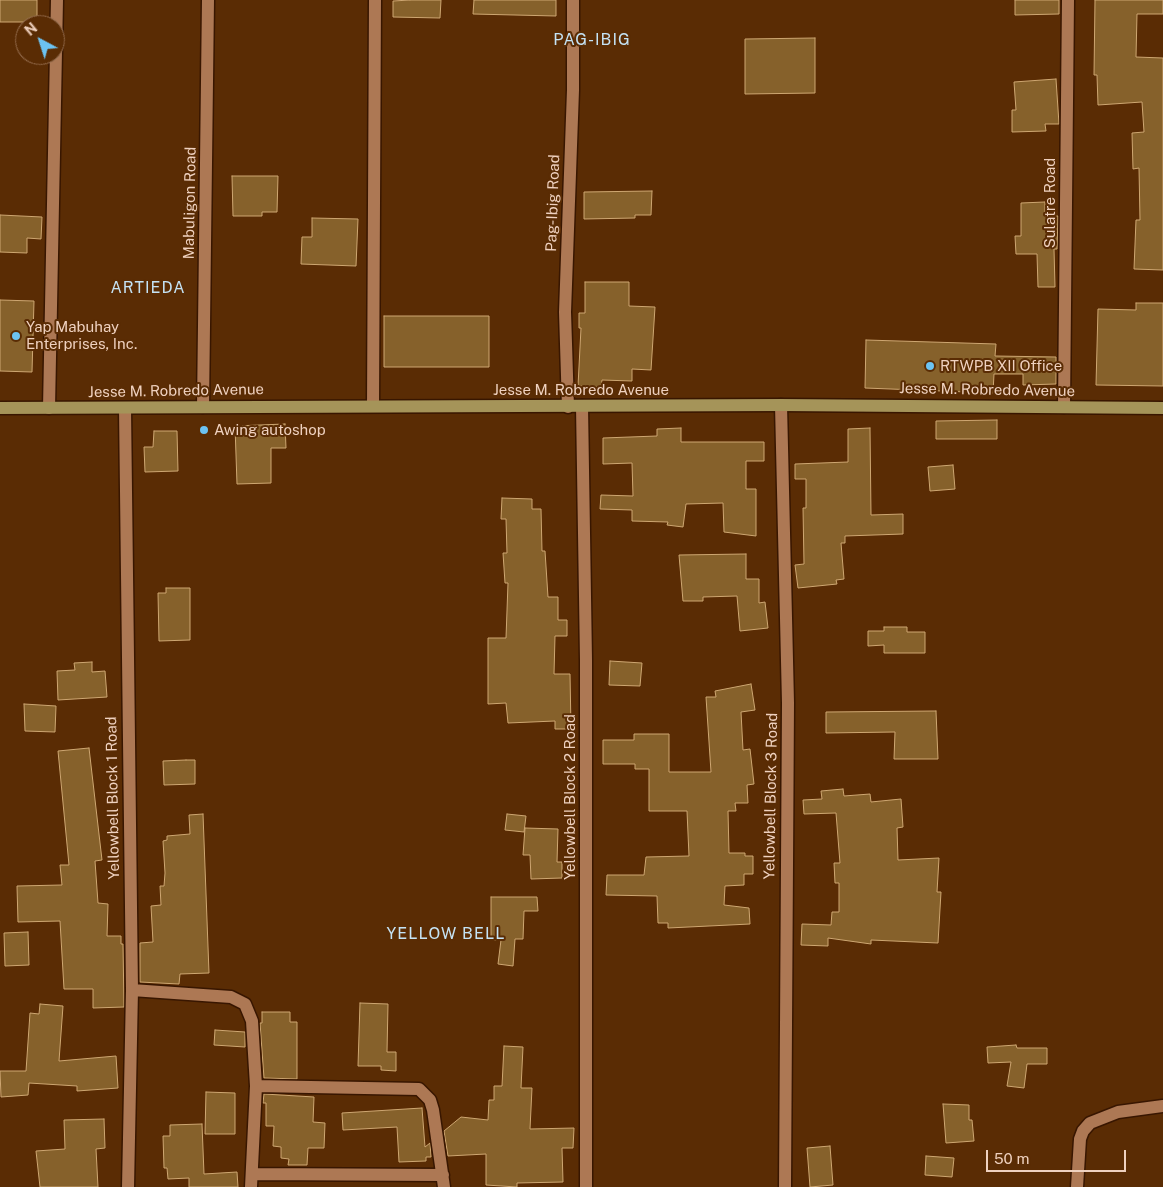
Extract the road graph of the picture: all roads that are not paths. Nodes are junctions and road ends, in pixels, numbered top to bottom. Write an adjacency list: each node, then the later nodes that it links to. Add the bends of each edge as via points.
1 (57, 0): 13 (street)
2 (208, 0): 9 (street, Mabuligon Road)
3 (375, 0): 7 (street)
4 (573, 0): 10 (street, Pag-Ibig Road, via 566,312)
5 (1068, 0): 11 (street, Sulatre Road)
6 (781, 405): 8 (main road, Jesse M. Robredo Avenue); 11 (main road, Jesse M. Robredo Avenue); 23 (street, Yellowbell Block 3 Road, via 788,703)
7 (373, 406): 9 (main road, Jesse M. Robredo Avenue); 10 (main road, Jesse M. Robredo Avenue)
8 (582, 406): 10 (main road, Jesse M. Robredo Avenue); 22 (street, Yellowbell Block 2 Road, via 586,660)
9 (203, 407): 14 (main road, Jesse M. Robredo Avenue)
10 (568, 407)
11 (1064, 407): 15 (main road, Jesse M. Robredo Avenue)
12 (0, 408): 13 (main road, Jesse M. Robredo Avenue)
13 (48, 408): 14 (main road, Jesse M. Robredo Avenue)
14 (125, 408): 16 (street, Yellowbell Block 1 Road)
15 (1163, 408)
16 (132, 990): 17 (street, via 241,1000 252,1021); 21 (street, Yellowbell Block 1 Road)
17 (256, 1086): 19 (street); 20 (street, via 420,1089 430,1100 433,1110)
18 (1163, 1106): 24 (street, via 1118,1112 1090,1123 1080,1139)
19 (251, 1180): 20 (street)
20 (444, 1181)
21 (128, 1187)
22 (586, 1187)
23 (785, 1187)
24 (1077, 1187)

